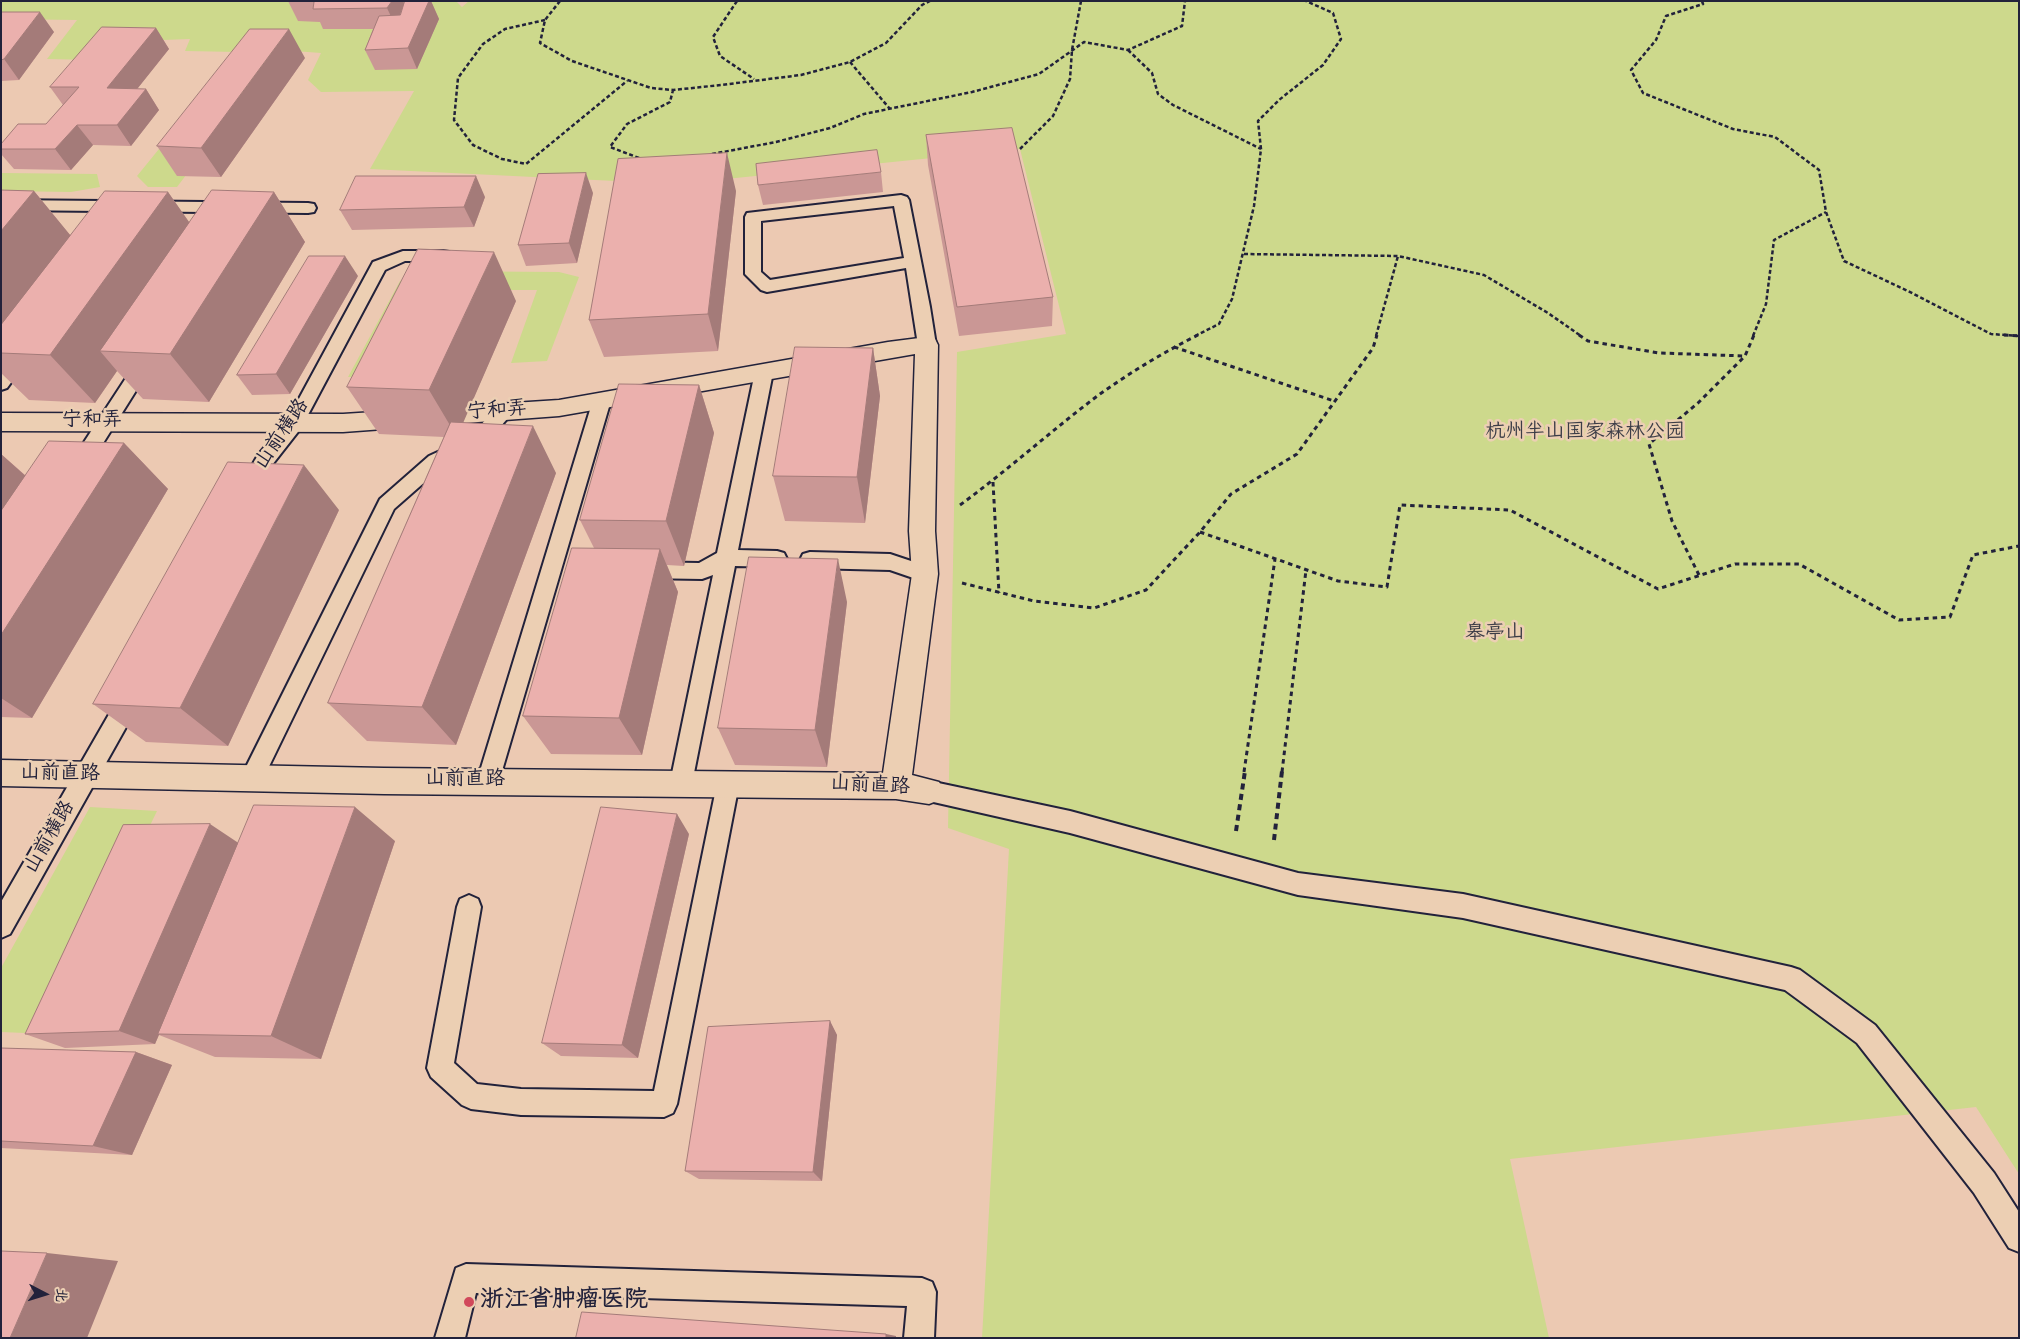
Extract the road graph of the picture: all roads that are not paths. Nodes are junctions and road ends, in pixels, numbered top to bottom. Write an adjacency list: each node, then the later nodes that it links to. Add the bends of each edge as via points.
1 (134, 205): 2 (lane); 3 (lane); 5 (lane)
2 (3, 207)
3 (246, 207): 4 (lane); 6 (lane)
4 (308, 208)
5 (122, 221)
6 (235, 223)
7 (460, 256): 18 (lane, 山前横路, via 403,256 379,266)
8 (913, 262): 8 (lane, via 901,200 753,217 754,274 767,286); 10 (lane)
9 (30, 345): 13 (lane)
10 (927, 345): 12 (street, 宁和弄); 23 (street, via 922,531)
11 (155, 348): 17 (lane)
12 (764, 372): 14 (street, 宁和弄); 21 (lane)
13 (1, 384)
14 (602, 400): 15 (street, 宁和弄, via 559,408); 28 (lane, via 561,568)
15 (504, 412): 18 (street, 宁和弄, via 343,424); 27 (lane, via 474,443 436,460 387,504)
16 (1, 422): 17 (street, 宁和弄)
17 (107, 423): 18 (street, 宁和弄); 19 (lane)
18 (295, 423): 20 (lane, 山前横路, via 265,460)
19 (70, 480)
20 (241, 502)
21 (726, 558): 22 (lane, via 702,571); 23 (lane, via 890,562); 29 (lane)
22 (627, 570)
23 (925, 574): 31 (street)
24 (140, 681): 26 (lane, 山前横路)
25 (1, 773): 26 (street, 山前直路)
26 (87, 775): 27 (street, 山前直路); 34 (lane, 山前横路)
27 (252, 778): 28 (street, 山前直路)
28 (488, 782): 29 (street, 山前直路)
29 (681, 783): 30 (street, 山前直路)
30 (728, 784): 31 (street, 山前直路); 33 (lane, via 664,1104 521,1102 471,1096 440,1068)
31 (896, 786): 32 (street, 山前直路)
32 (928, 791): 35 (lane, via 1070,822 1298,884 1463,906 1791,979 1866,1034 1984,1183)
33 (469, 907)
34 (1, 926)
35 (2019, 1238)
36 (450, 1338): 37 (lane, via 466,1278 922,1292)
37 (919, 1338)

